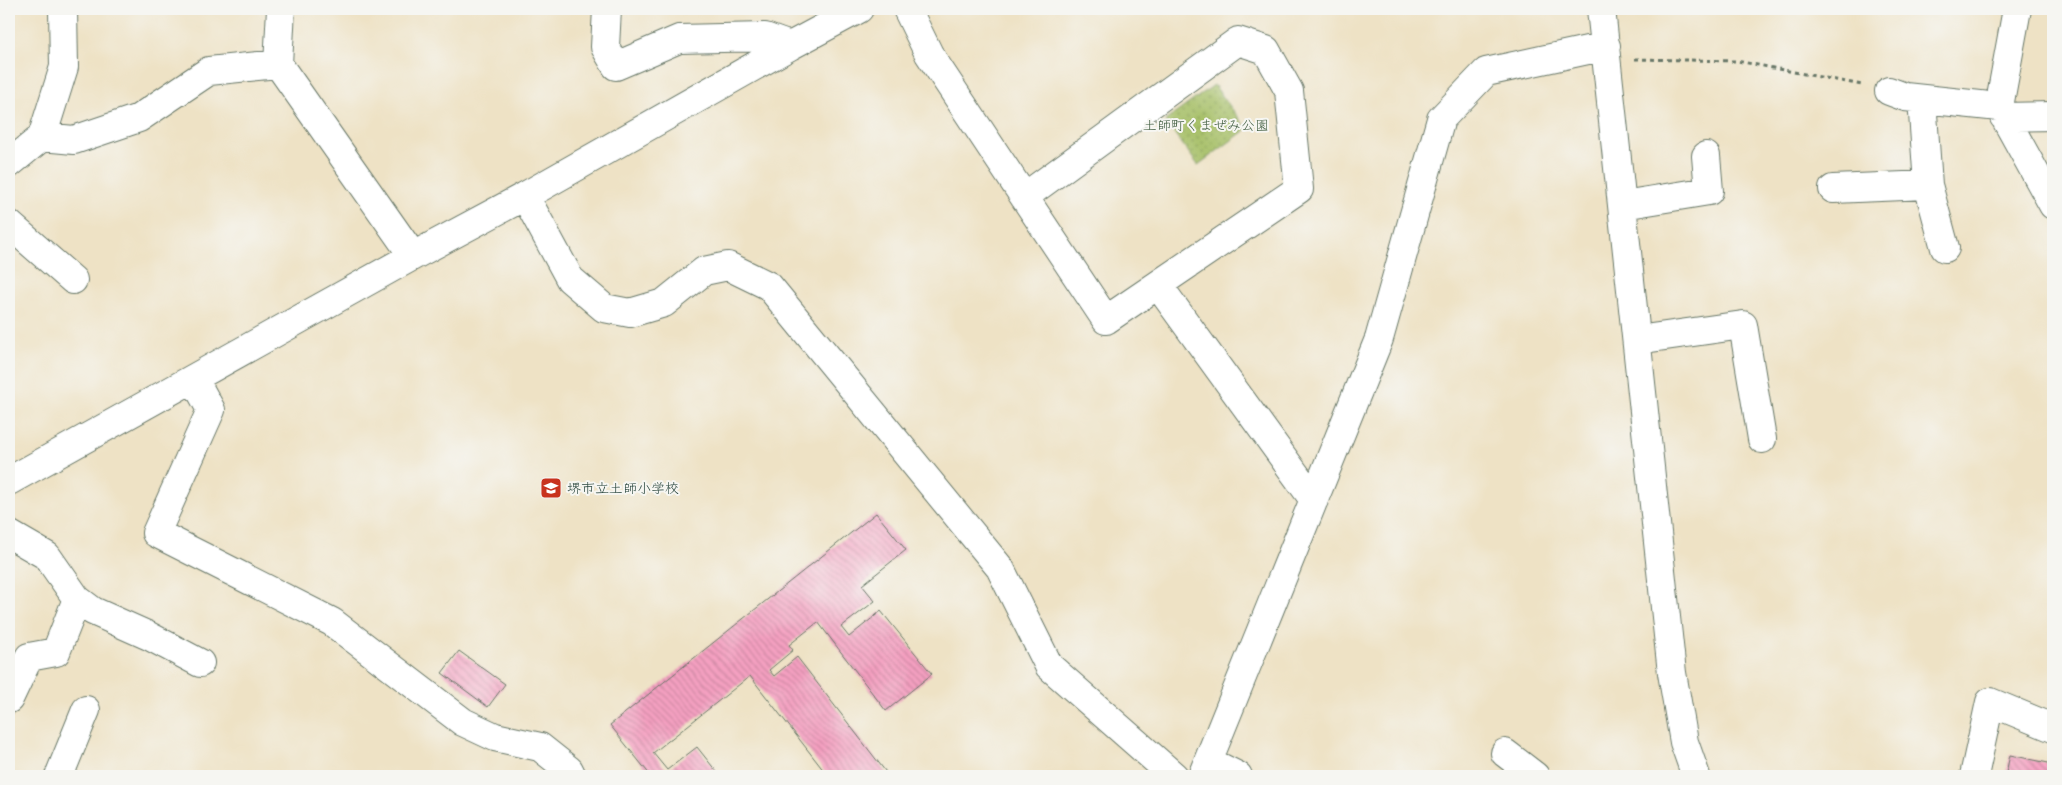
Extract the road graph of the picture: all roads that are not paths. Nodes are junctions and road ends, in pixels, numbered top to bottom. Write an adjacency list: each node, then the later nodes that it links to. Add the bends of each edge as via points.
1 (63, 9): 15 (street, via 64,67)
2 (281, 9): 10 (street)
3 (608, 9): 8 (street, via 605,47 616,66 679,39 765,37)
4 (859, 9): 8 (street)
5 (907, 9): 21 (street, via 929,54)
6 (1601, 9): 9 (street)
7 (2018, 9): 13 (street)
8 (790, 46): 20 (street)
9 (1607, 52): 22 (street); 33 (street, via 1486,72 1441,119 1379,339)
10 (278, 64): 15 (street, via 209,71 139,118 74,140); 26 (street)
11 (1889, 91): 12 (street)
12 (1922, 99): 13 (street); 18 (street)
13 (2002, 112): 14 (street); 23 (street)
14 (2053, 116)
15 (42, 137): 17 (street)
16 (1706, 156): 22 (street, via 1708,191)
17 (9, 164)
18 (1928, 185): 19 (street); 25 (street)
19 (1833, 190)
20 (525, 196): 26 (street); 44 (street, via 570,279 604,308 630,313 664,303 704,271 728,266 769,286 1000,568 1049,666)
21 (1024, 197): 28 (street, via 1106,320); 28 (street, via 1238,41 1266,50 1289,91 1299,189)
22 (1623, 205): 29 (street)
23 (2053, 205)
24 (9, 224): 27 (street)
25 (1945, 248)
26 (413, 256): 30 (street)
27 (73, 280)
28 (1158, 285): 33 (street)
29 (1637, 340): 31 (street, via 1743,325); 47 (street, via 1672,673 1684,742)
30 (194, 379): 32 (street); 43 (street, via 210,410 156,533 332,622 464,722 495,737 540,746)
31 (1762, 440)
32 (9, 481)
33 (1314, 500): 41 (street)
34 (9, 534): 35 (street, via 47,556)
35 (77, 600): 36 (street, via 93,611); 37 (street, via 56,652 29,657)
36 (200, 662)
37 (9, 700)
38 (86, 710): 42 (street)
39 (2053, 728): 48 (street, via 1990,702)
40 (1505, 753): 46 (street)
41 (1205, 769): 45 (street)
42 (59, 776)
43 (572, 776)
44 (1174, 776)
45 (1238, 776)
46 (1535, 776)
47 (1696, 776)
48 (1974, 776)

